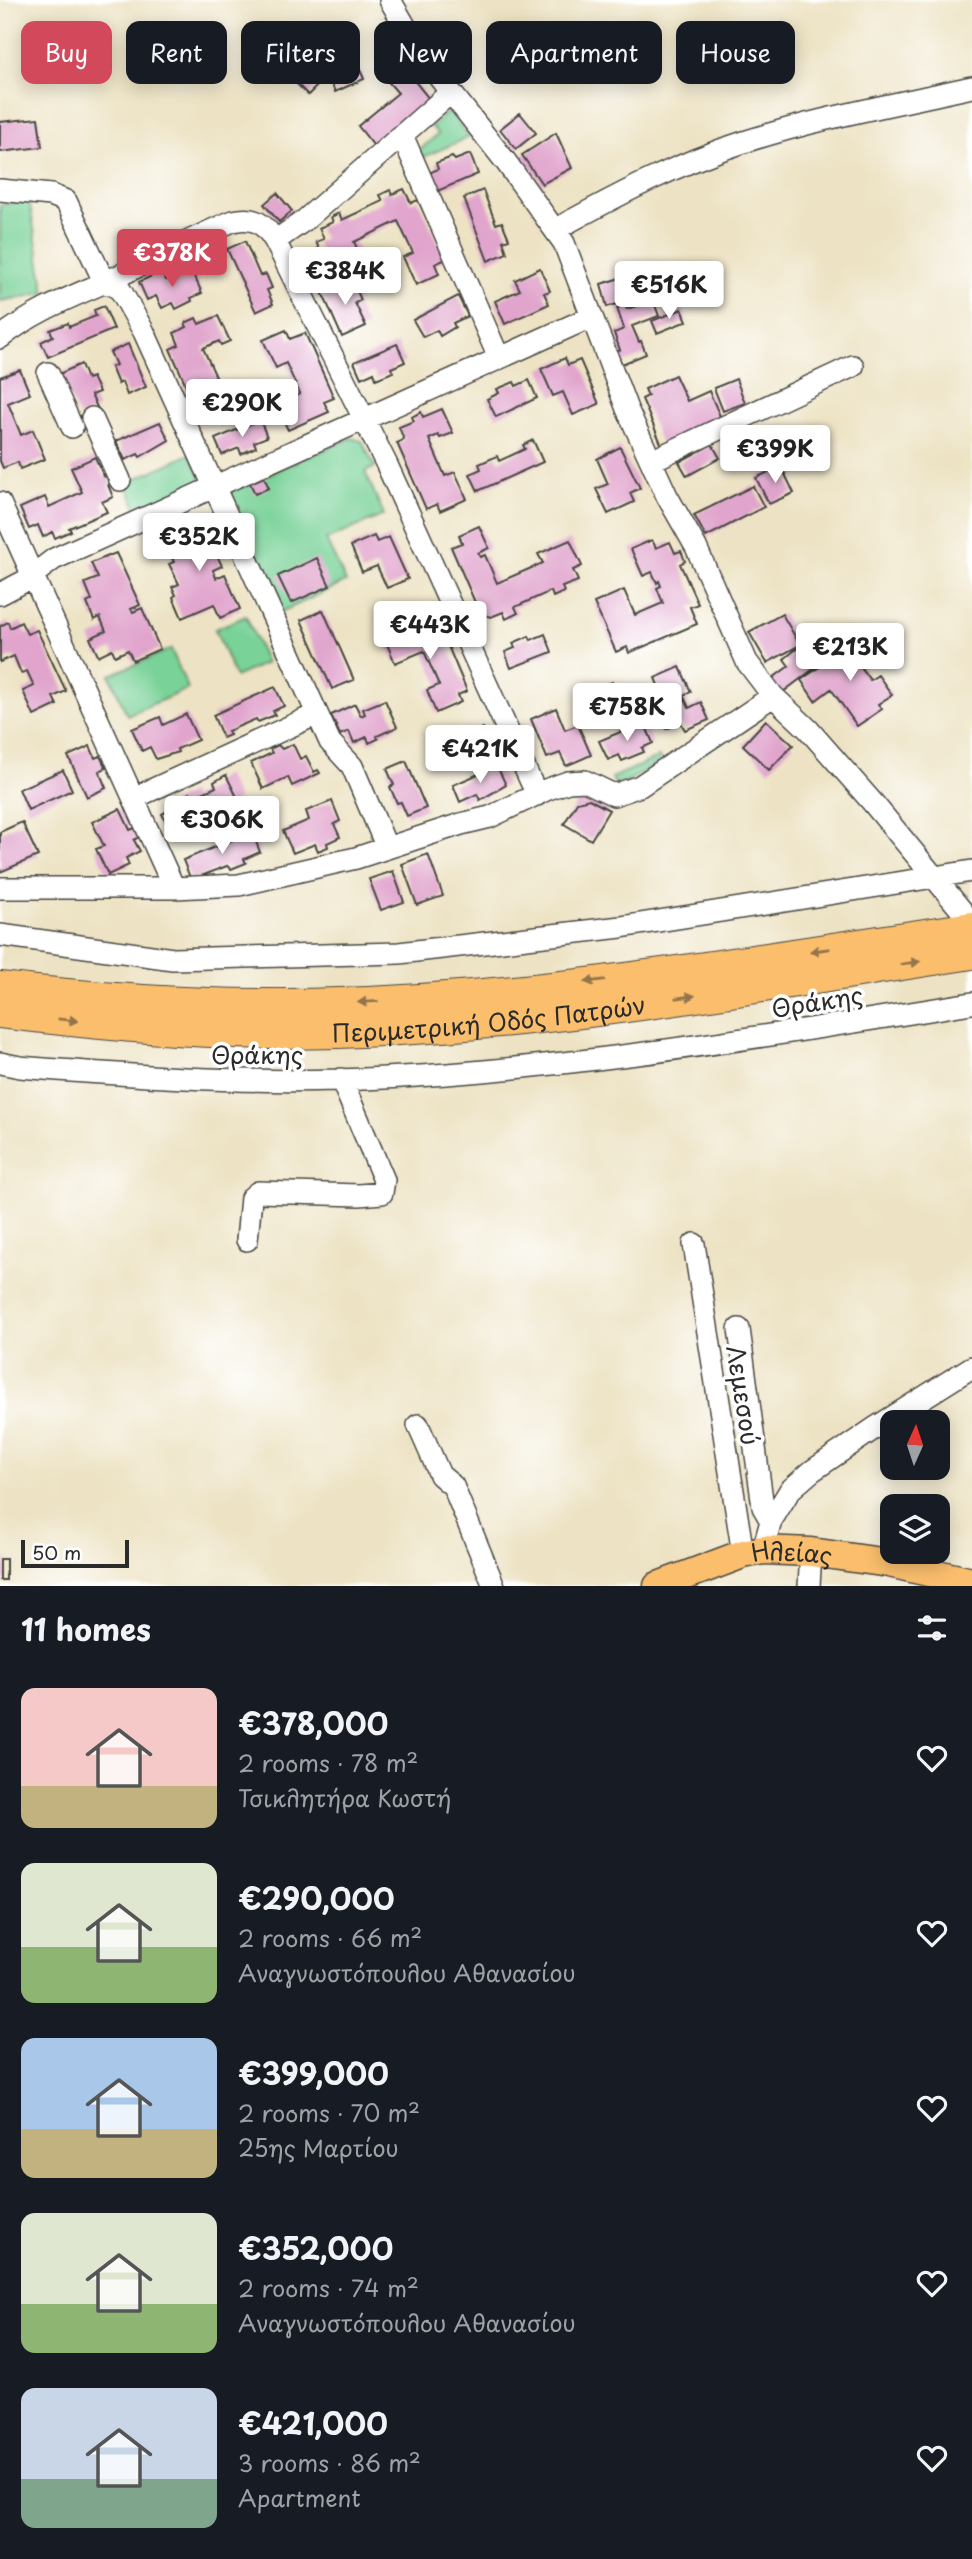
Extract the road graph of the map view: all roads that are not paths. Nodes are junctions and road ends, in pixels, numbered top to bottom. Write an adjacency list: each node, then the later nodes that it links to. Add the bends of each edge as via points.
1 (390, 0): 3 (street)
2 (972, 87): 6 (street, via 741,143 629,189)
3 (450, 93): 4 (street); 6 (street)
4 (402, 135): 7 (street); 11 (street)
5 (0, 190): 8 (street, via 66,201 97,269)
6 (556, 229): 9 (street)
7 (275, 241): 8 (street, via 260,222 233,221); 15 (street)
8 (109, 280): 10 (street, via 44,308); 19 (street, via 121,291 144,332)
9 (592, 317): 11 (street); 17 (street)
10 (0, 338)
11 (499, 358): 15 (street)
12 (853, 366): 17 (street)
13 (48, 373): 16 (street)
14 (92, 418): 18 (street)
15 (365, 419): 19 (street); 25 (street)
16 (72, 427)
17 (651, 461): 23 (street, via 696,547 738,645)
18 (120, 480)
19 (215, 486): 21 (street, via 54,559); 24 (street)
20 (0, 503): 21 (street)
21 (33, 575): 22 (street); 26 (street)
22 (0, 594)
23 (773, 696): 25 (street, via 631,790 614,794 577,781); 29 (street, via 808,729)
24 (317, 714): 26 (street); 27 (street, via 332,746 352,766)
25 (537, 795): 27 (street, via 490,817)
26 (134, 797): 31 (street)
27 (387, 848): 31 (street, via 239,885)
28 (972, 871): 29 (street)
29 (934, 878): 32 (street); 33 (street, via 621,927 399,953 173,959)
30 (0, 888): 31 (street)
31 (174, 888)
32 (969, 933): 34 (highway, Περιμετρική Οδός Πατρών, one-way to 34, via 443,997 202,1004); 36 (highway, Περιμετρική Οδός Πατρών, one-way to 32, via 201,1031 366,1030 574,1012 702,995)
33 (0, 935)
34 (0, 988)
35 (972, 1003): 38 (street, Θράκης, via 533,1066)
36 (0, 1012)
37 (0, 1063): 38 (street, Θράκης, via 203,1080)
38 (341, 1079): 39 (street, via 384,1180 382,1194 258,1192 251,1198)
39 (247, 1240)
40 (694, 1244): 45 (street, Λεμεσού)
41 (740, 1329): 44 (street, via 763,1507)
42 (972, 1367): 44 (street, via 812,1471 790,1490)
43 (418, 1425): 48 (street, via 440,1475 453,1486)
44 (771, 1521): 45 (street)
45 (753, 1552): 46 (main road, Ηλείας); 49 (main road, Ηλείας)
46 (811, 1552): 47 (main road, Ηλείας, via 889,1563); 50 (street)
47 (969, 1583)
48 (494, 1586)
49 (658, 1586)
50 (809, 1586)

